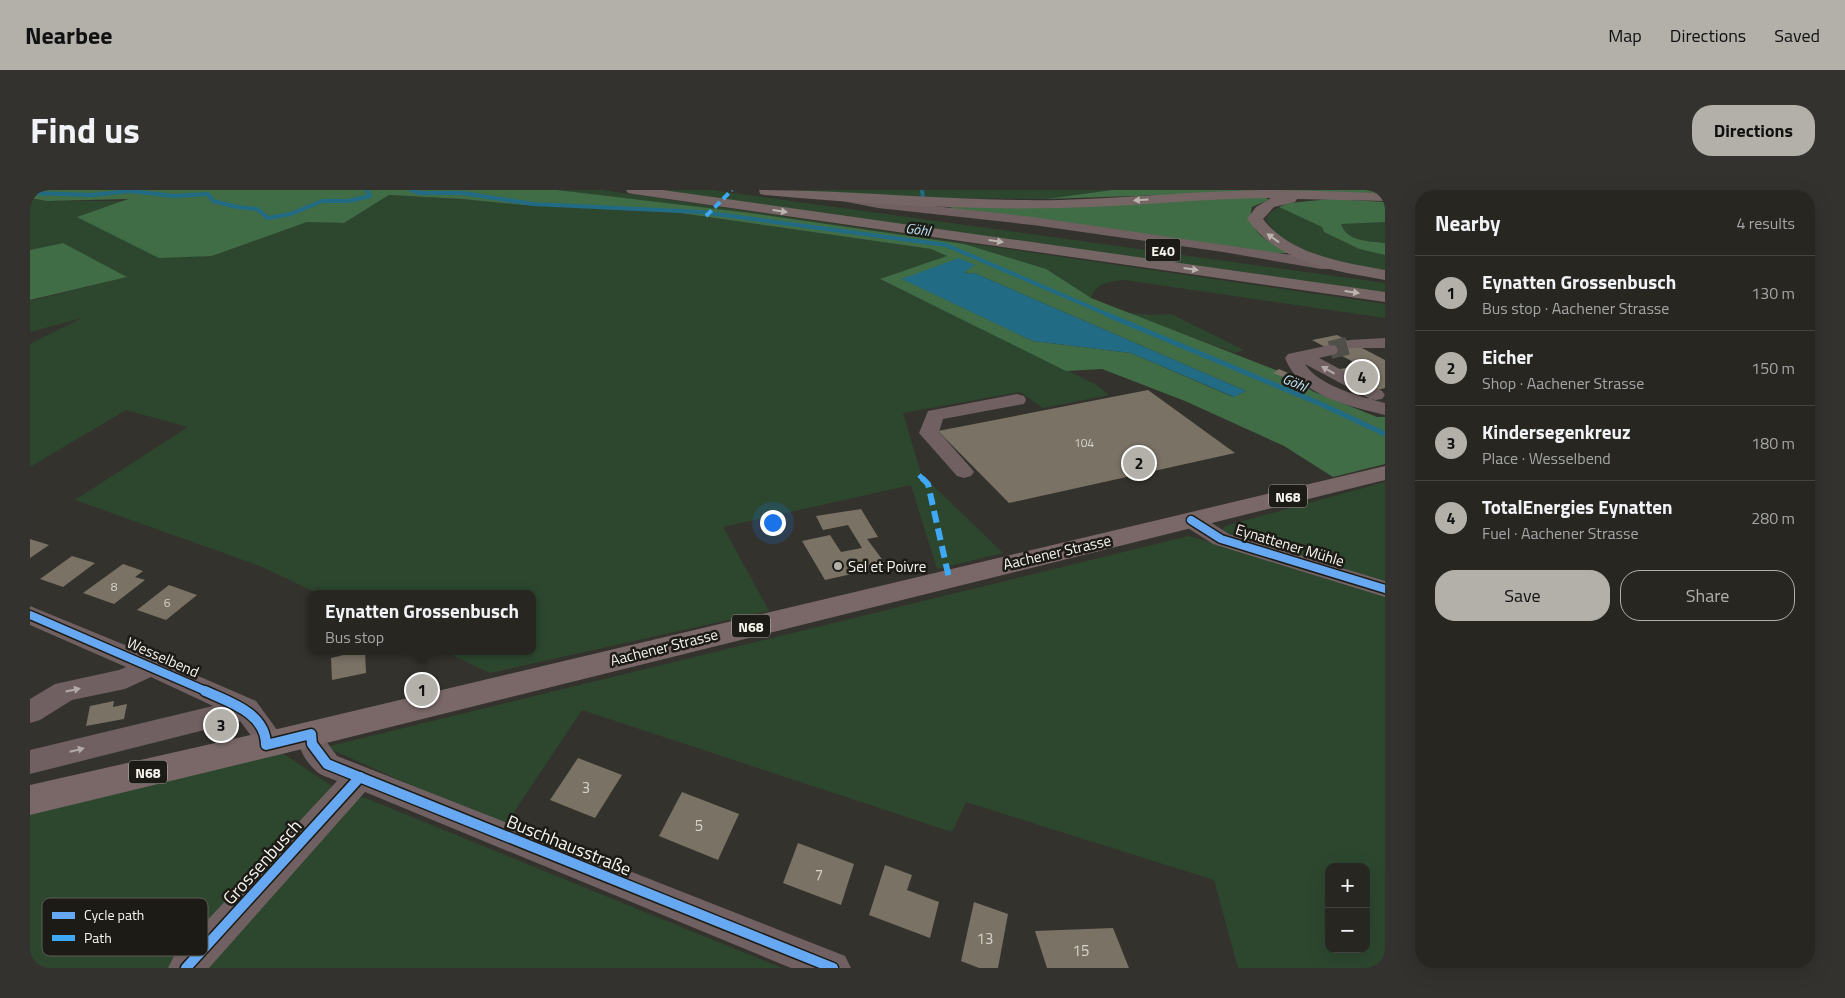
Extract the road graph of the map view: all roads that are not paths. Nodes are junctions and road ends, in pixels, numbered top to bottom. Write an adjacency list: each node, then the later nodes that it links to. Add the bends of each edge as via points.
1 (634, 190): 4 (highway, E40, via 710,201)
2 (750, 191): 4 (highway, E40); 6 (highway, E40); 6 (highway, via 846,198)
3 (1329, 196): 5 (highway); 7 (highway, one-way to 7, via 1260,195 1061,204); 8 (highway, one-way to 3, via 1282,244 1263,231 1255,219 1264,206 1281,200)
4 (730, 197): 6 (highway, E40, one-way to 6)
5 (1385, 197)
6 (920, 214): 7 (highway, E40); 7 (highway)
7 (940, 217): 8 (street, via 1121,233); 10 (highway, E40); 11 (highway, E40, one-way to 11)
8 (1341, 266): 9 (highway)
9 (1385, 275)
10 (1385, 280)
11 (1385, 296)
12 (1385, 343): 13 (street)
13 (1355, 344)
14 (1330, 350): 15 (street)
15 (1299, 360): 16 (street, one-way to 15); 18 (street, via 1312,381 1336,394)
16 (1385, 398)
17 (1017, 400): 19 (street, via 935,416 930,433)
18 (1385, 409)
19 (964, 472)
20 (1385, 472): 21 (main road, Aachener Strasse / N68)
21 (1191, 520): 22 (street, Eynattener Mühle, via 1221,538); 27 (main road, Aachener Strasse / N68)
22 (1385, 589)
23 (30, 615): 24 (street, Wesselbend)
24 (150, 666): 25 (street, Wesselbend); 26 (street, one-way to 24, via 65,691 125,679)
25 (246, 709): 28 (street, Wesselbend, via 266,734); 29 (street, one-way to 25)
26 (30, 712)
27 (311, 734): 28 (main road, Aachener Strasse / N68); 30 (street, Buschhausstraße, via 312,744 327,764)
28 (266, 745): 31 (main road, Aachener Strasse / N68)
29 (30, 762)
30 (360, 776): 32 (street, Grossenbusch); 35 (street, Buschhausstraße)
31 (30, 800)
32 (208, 944)
33 (197, 956): 34 (street, Grossenbusch)
34 (186, 968)
35 (833, 968)

